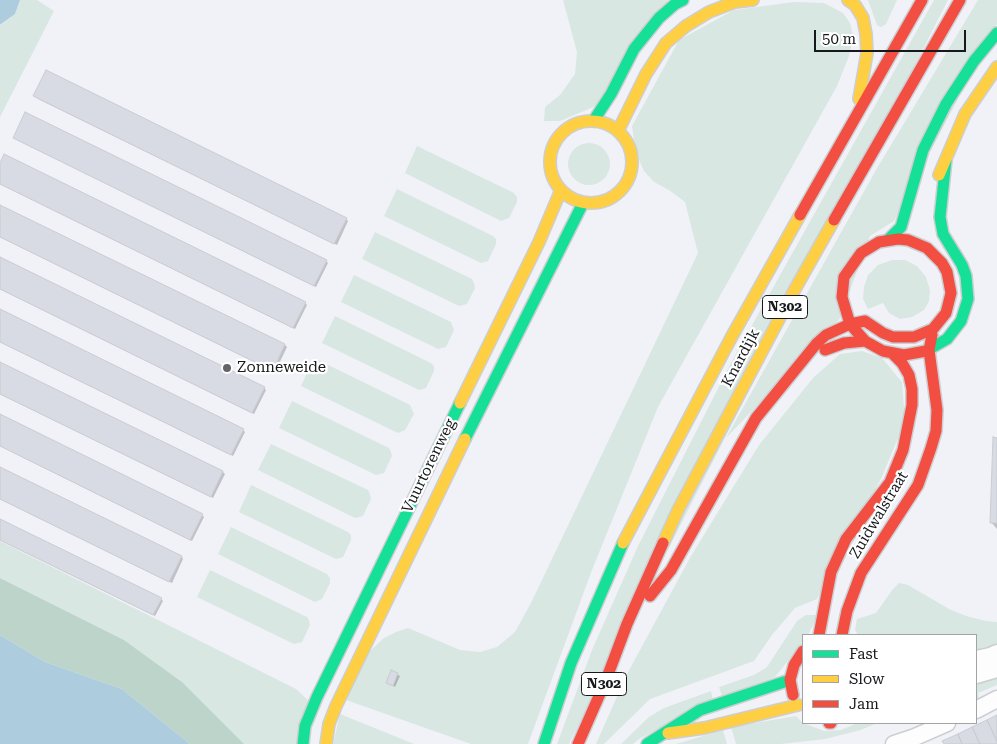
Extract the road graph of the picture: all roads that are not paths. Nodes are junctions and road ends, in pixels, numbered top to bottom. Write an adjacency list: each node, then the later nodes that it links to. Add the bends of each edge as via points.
1 (682, 0): 10 (street, via 659,18 634,49 612,94)
2 (753, 0): 12 (street, via 735,2 709,12 666,43 646,74)
3 (848, 0): 11 (street, via 863,18 866,34 862,84)
4 (916, 0): 7 (street, N302)
5 (922, 0): 7 (street, Knardijk / N302)
6 (960, 0): 28 (street, Knardijk / N302, via 790,298 678,510)
7 (907, 29): 11 (street, Knardijk / N302)
8 (997, 33): 18 (street, via 946,104 923,150 901,227)
9 (997, 67): 13 (street, via 965,114)
10 (594, 120): 12 (street); 14 (street, via 566,128 553,144 549,162 554,182)
11 (853, 122): 44 (street, Knardijk / N302, via 732,336 626,538 572,663)
12 (618, 131): 16 (street, via 631,153 629,179 610,199)
13 (946, 160): 15 (street); 23 (street, via 940,217 943,234 962,265 968,299 961,321 947,344)
14 (561, 190): 16 (street); 42 (street, Vuurtorenweg, via 539,242 317,697)
15 (930, 197)
16 (583, 203): 43 (street, Vuurtorenweg, via 448,472 336,706)
17 (926, 234): 19 (street)
18 (888, 240): 19 (street, via 908,240 928,248); 20 (street, via 861,253 844,277 843,307)
19 (935, 255): 21 (street, via 947,272 951,293 946,313)
20 (850, 324): 21 (street, via 865,321 883,333 903,338 914,338); 22 (street); 25 (street, N302, via 826,335)
21 (933, 329): 23 (street, Zuidwalstraat)
22 (865, 341): 24 (street); 25 (street, N302, via 844,343)
23 (929, 350): 24 (street, via 915,354); 27 (street, Zuidwalstraat)
24 (892, 353): 29 (street, Zuidwalstraat, via 909,375 912,389 903,450 890,482 846,539 831,572)
25 (801, 364): 28 (street, N302, via 756,418 671,570)
26 (945, 384): 27 (street, Zuidwalstraat)
27 (937, 410): 30 (street, Zuidwalstraat, via 936,431 918,485 861,573)
28 (627, 624): 45 (street, Knardijk / N302)
29 (818, 634)
30 (842, 634)
31 (802, 652): 36 (street, via 794,664)
32 (997, 653): 33 (street)
33 (977, 660)
34 (997, 669): 35 (street)
35 (977, 675)
36 (790, 680): 38 (street, via 792,693); 41 (street, via 700,710)
37 (997, 700): 39 (street)
38 (801, 708): 41 (street)
39 (977, 710)
40 (945, 724): 47 (street)
41 (659, 735): 46 (street)
42 (303, 744)
43 (326, 744)
44 (544, 744)
45 (578, 744)
46 (647, 744)
47 (894, 744)

